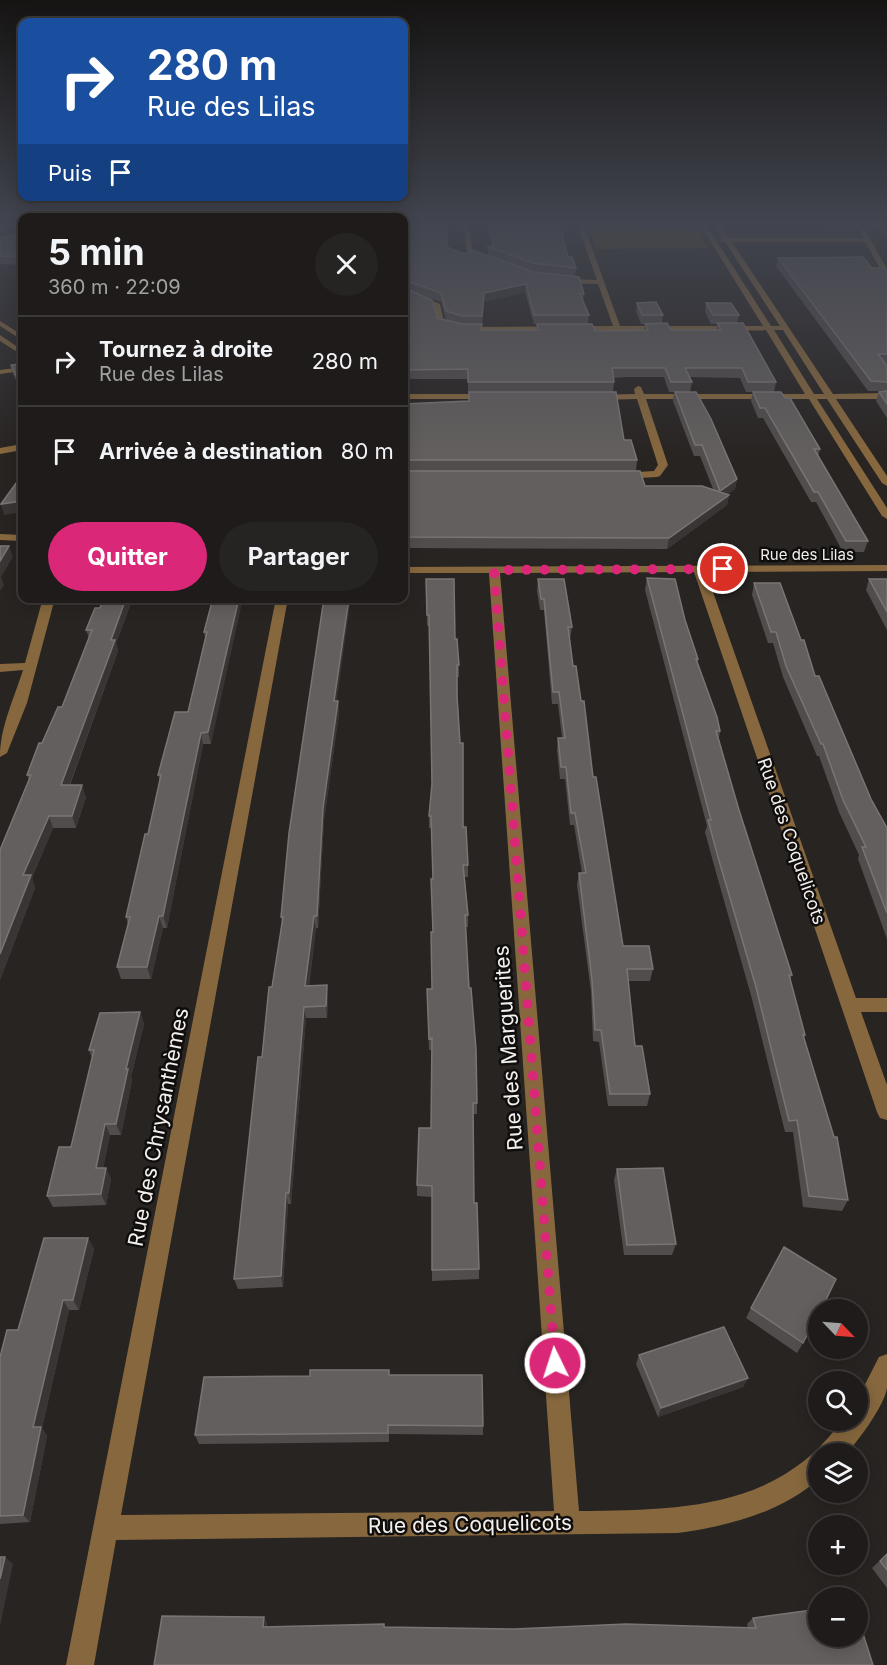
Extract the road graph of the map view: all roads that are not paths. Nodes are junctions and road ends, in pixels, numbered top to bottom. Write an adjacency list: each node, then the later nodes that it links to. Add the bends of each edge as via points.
1 (424, 301): 6 (street, via 436,306 441,323 455,328)
2 (607, 301): 6 (street)
3 (751, 301): 7 (street)
4 (768, 301): 8 (street)
5 (0, 323): 9 (street)
6 (617, 328): 7 (street)
7 (768, 328): 8 (street); 17 (street)
8 (786, 328): 18 (street)
9 (18, 335)
10 (0, 338): 11 (street)
11 (18, 350)
12 (18, 370): 13 (street)
13 (0, 372)
14 (887, 388): 18 (street)
15 (590, 389): 19 (street)
16 (408, 390): 21 (street, via 497,393)
17 (809, 392): 18 (street); 19 (street); 29 (street)
18 (828, 392): 20 (street); 28 (street)
19 (639, 393): 22 (street); 27 (street, via 662,468 651,475)
20 (887, 396)
21 (408, 397)
22 (580, 397)
23 (18, 439): 24 (street)
24 (0, 442)
25 (18, 448): 26 (street)
26 (0, 451)
27 (615, 476)
28 (887, 483)
29 (887, 516)
30 (0, 537): 31 (street)
31 (18, 538)
32 (887, 568): 33 (street, Rue des Lilas)
33 (699, 569): 35 (street, Rue des Lilas); 41 (street, Rue des Coquelicots)
34 (408, 570): 35 (street, Rue des Lilas)
35 (494, 570): 49 (street, Rue des Marguerites)
36 (48, 603): 38 (street)
37 (281, 603): 50 (street, Rue des Chrysanthèmes)
38 (30, 666): 39 (street); 40 (street)
39 (0, 668)
40 (0, 753)
41 (849, 1005): 42 (street); 43 (street, Rue des Coquelicots)
42 (887, 1005)
43 (887, 1112)
44 (887, 1365): 45 (street)
45 (868, 1404)
46 (849, 1431): 47 (street)
47 (840, 1443)
48 (808, 1474): 49 (street, Rue des Coquelicots, via 765,1499 722,1514 656,1523)
49 (567, 1522): 50 (street, Rue des Coquelicots)
50 (106, 1528): 51 (street, Rue des Chrysanthèmes)
51 (80, 1665)

